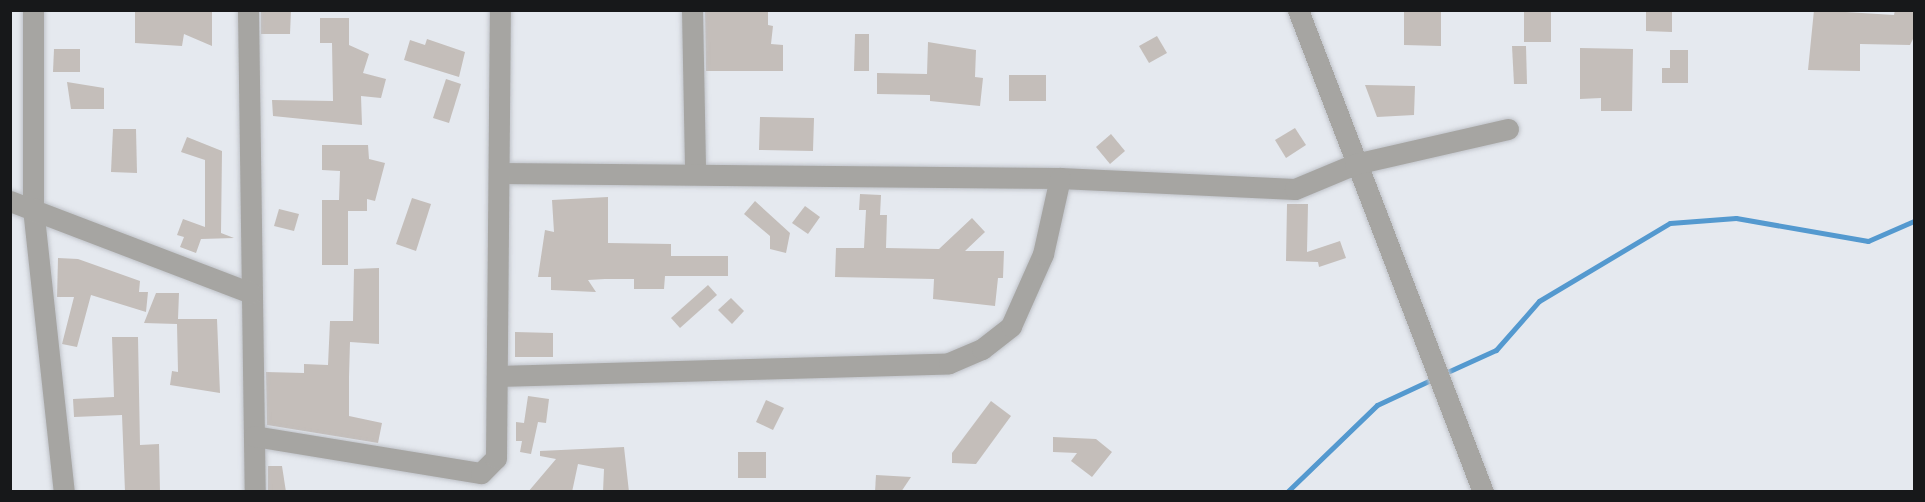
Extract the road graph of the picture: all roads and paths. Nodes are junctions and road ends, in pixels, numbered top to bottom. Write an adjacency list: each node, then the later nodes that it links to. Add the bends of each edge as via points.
1 (33, 10): 12 (street)
2 (248, 10): 13 (street)
3 (500, 10): 8 (street)
4 (692, 10): 9 (street)
5 (1298, 10): 7 (street)
6 (1508, 129): 7 (street)
7 (1355, 164): 10 (street, via 1295,189); 18 (street)
8 (499, 173): 9 (street); 14 (street)
9 (694, 173): 10 (street)
10 (1060, 178): 14 (street, via 1042,254 1011,326 982,349 949,363)
11 (10, 201): 12 (street)
12 (33, 207): 13 (street); 16 (street)
13 (251, 293): 15 (street)
14 (497, 376): 15 (street, via 496,458 481,473)
15 (254, 436): 17 (street)
16 (64, 492)
17 (255, 492)
18 (1483, 492)

